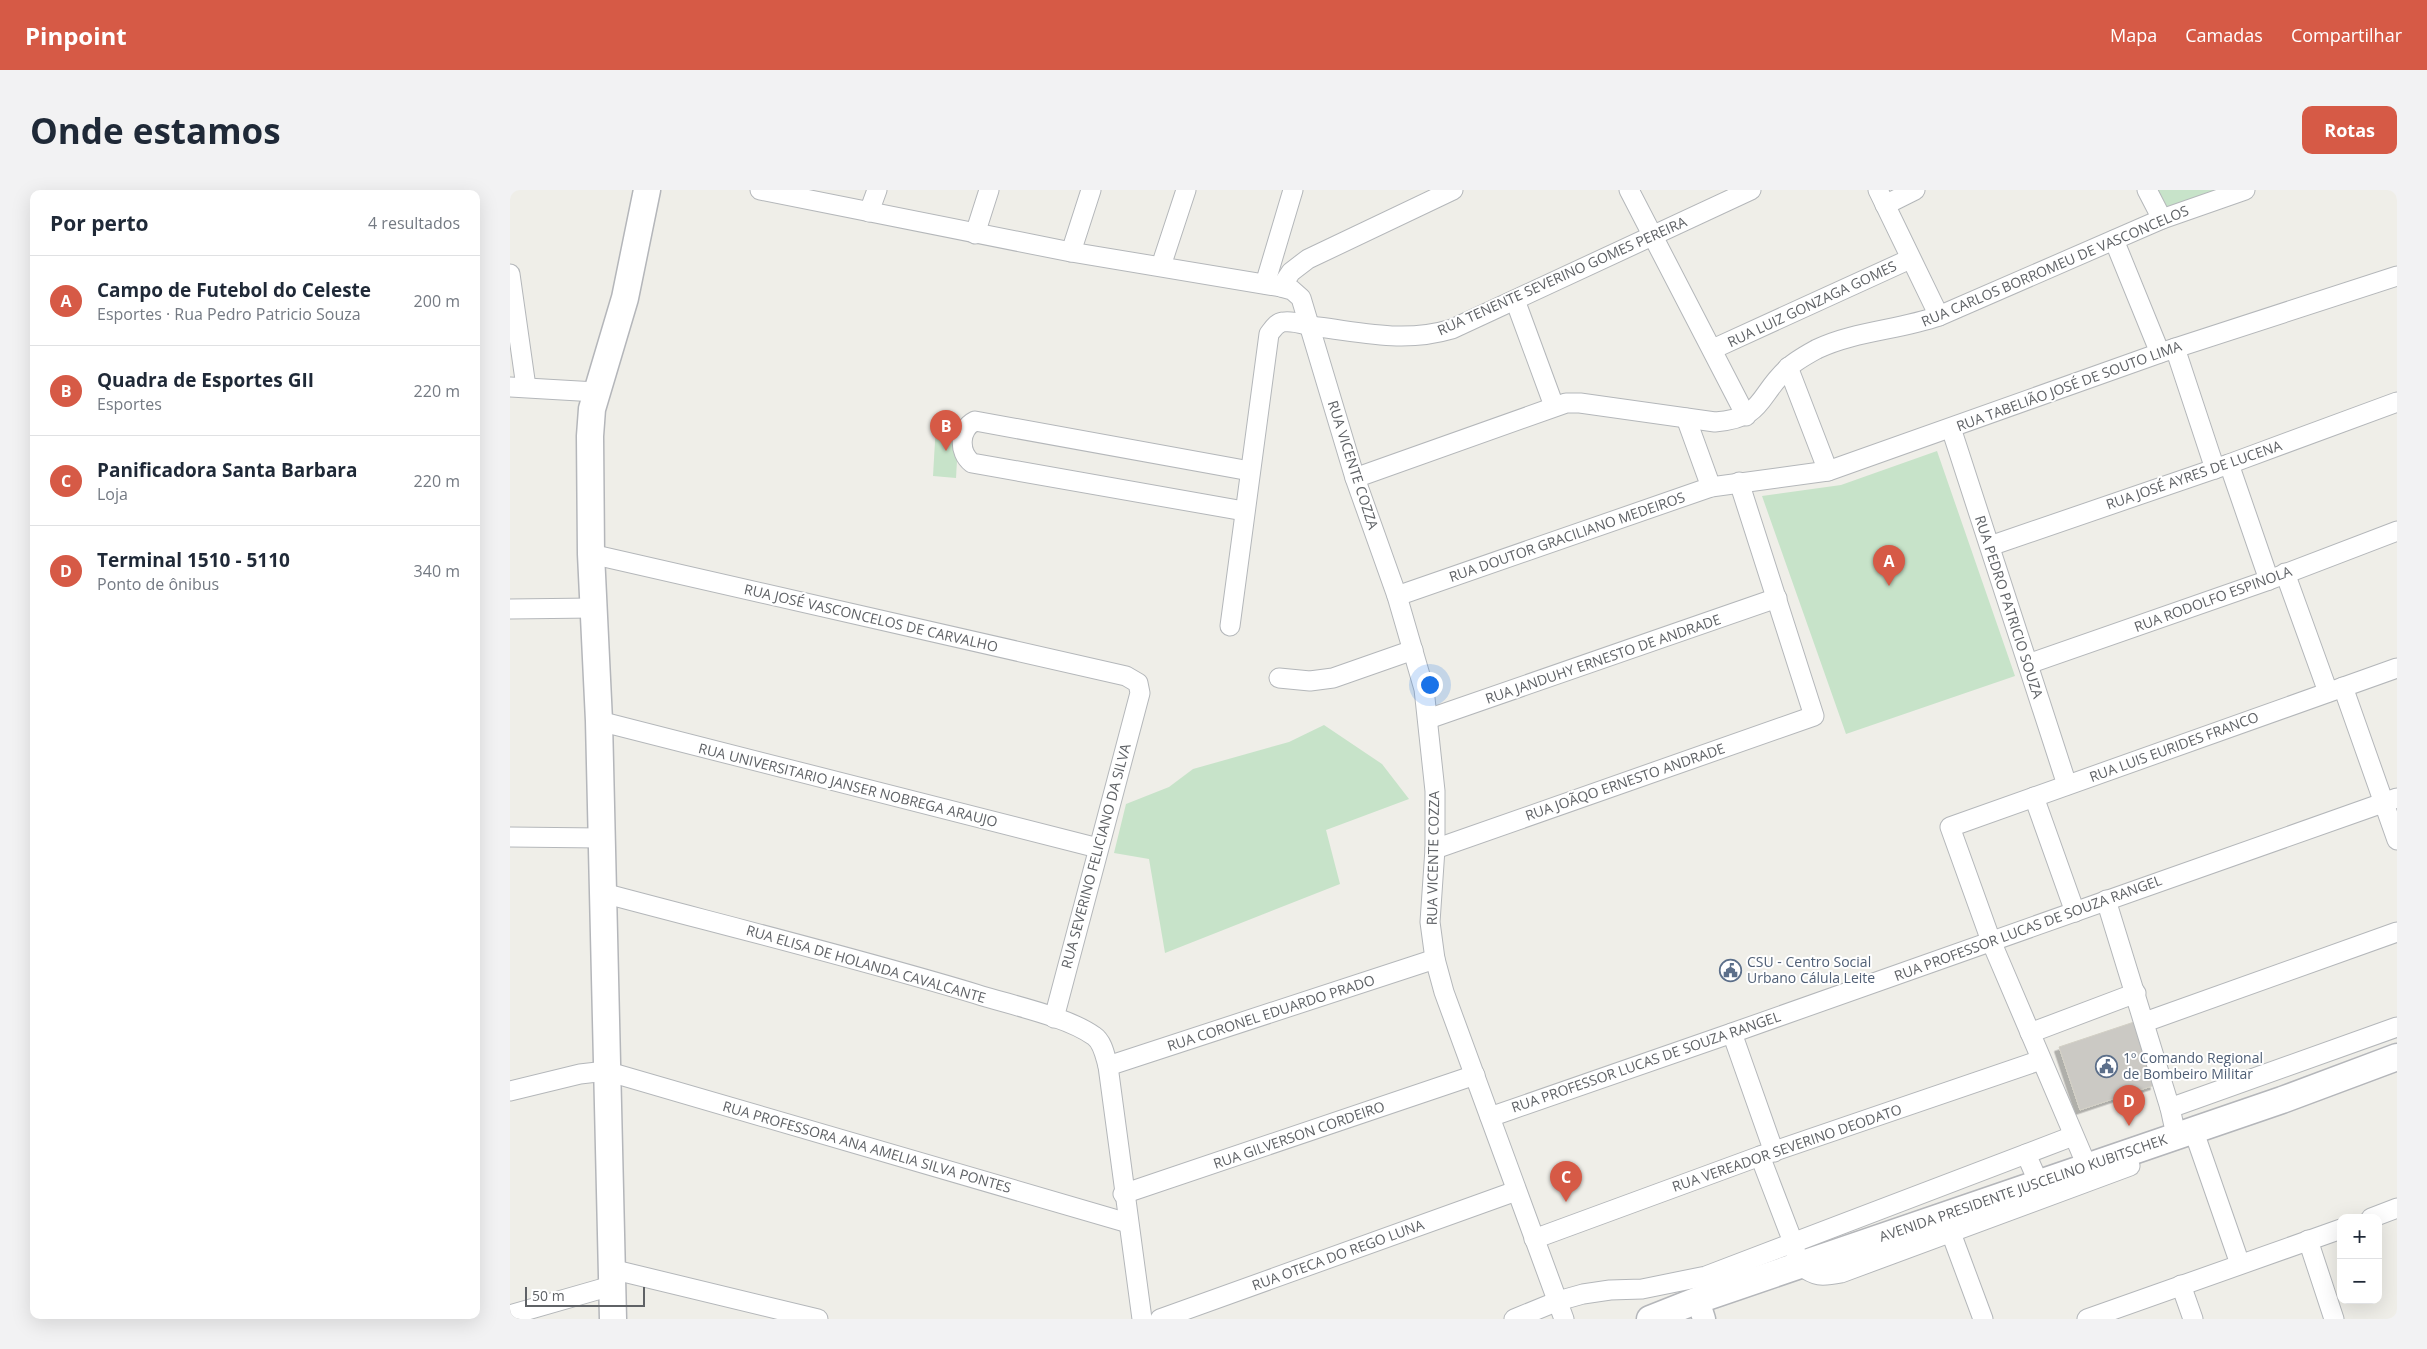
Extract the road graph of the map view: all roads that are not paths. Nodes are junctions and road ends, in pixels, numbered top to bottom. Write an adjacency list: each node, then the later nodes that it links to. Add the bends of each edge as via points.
1 (647, 190): 33 (main road, via 632,300)
2 (764, 190): 15 (street)
3 (877, 190): 15 (street)
4 (989, 190): 17 (street)
5 (1091, 190): 20 (street)
6 (1186, 190): 22 (street)
7 (1293, 190): 25 (street)
8 (1453, 190): 25 (street, via 1308,259)
9 (1629, 190): 18 (street)
10 (1751, 190): 18 (street, RUA TENENTE SEVERINO GOMES PEREIRA)
11 (1915, 190): 14 (street)
12 (2147, 190): 16 (street)
13 (2245, 190): 16 (street, RUA CARLOS BORROMEU DE VASCONCELOS)
14 (1882, 197): 21 (street)
15 (869, 212): 17 (street)
16 (2162, 219): 19 (street, RUA CARLOS BORROMEU DE VASCONCELOS)
17 (975, 234): 20 (street)
18 (1653, 235): 26 (street, RUA TENENTE SEVERINO GOMES PEREIRA); 29 (street)
19 (2114, 240): 27 (street, RUA CARLOS BORROMEU DE VASCONCELOS); 30 (street)
20 (1071, 252): 22 (street)
21 (1910, 259): 27 (street); 29 (street, RUA LUIZ GONZAGA GOMES)
22 (1161, 266): 25 (street)
23 (510, 274): 32 (street)
24 (2397, 276): 30 (street, RUA TABELIÃO JOSÉ DE SOUTO LIMA)
25 (1273, 285): 28 (street, RUA VICENTE COZZA, via 1292,290 1302,298)
26 (1515, 300): 28 (street, RUA TENENTE SEVERINO GOMES PEREIRA, via 1430,336 1407,338); 35 (street)
27 (1939, 316): 31 (street, RUA CARLOS BORROMEU DE VASCONCELOS, via 1918,324 1842,340 1816,349)
28 (1309, 326): 40 (street, RUA TENENTE SEVERINO GOMES PEREIRA, via 1282,322 1269,334); 42 (street, RUA VICENTE COZZA)
29 (1713, 349): 36 (street)
30 (2167, 351): 38 (street, RUA TABELIÃO JOSÉ DE SOUTO LIMA); 39 (street)
31 (1788, 368): 36 (street, RUA CARLOS BORROMEU DE VASCONCELOS); 41 (street)
32 (518, 387): 33 (street)
33 (596, 392): 48 (main road, via 590,436)
34 (2397, 402): 39 (street, RUA JOSÉ AYRES DE LUCENA)
35 (1554, 406): 37 (street, via 1580,402); 42 (street)
36 (1746, 416): 37 (street, via 1715,422)
37 (1686, 418): 44 (street)
38 (1951, 428): 41 (street, RUA TABELIÃO JOSÉ DE SOUTO LIMA); 47 (street, RUA PEDRO PATRICIO SOUZA)
39 (2222, 466): 47 (street, RUA JOSÉ AYRES DE LUCENA); 49 (street)
40 (1250, 471): 45 (street); 45 (street, via 975,421 968,425 964,434 962,451 972,463)
41 (1828, 471): 43 (street, RUA TABELIÃO JOSÉ DE SOUTO LIMA)
42 (1355, 478): 50 (street, RUA VICENTE COZZA)
43 (1739, 482): 44 (street, RUA DOUTOR GRACILIANO MEDEIROS); 51 (street)
44 (1711, 487): 50 (street, RUA DOUTOR GRACILIANO MEDEIROS)
45 (1244, 511): 54 (street)
46 (2397, 531): 49 (street, RUA RODOLFO ESPINOLA)
47 (1990, 546): 56 (street, RUA PEDRO PATRICIO SOUZA)
48 (591, 554): 52 (main road); 60 (street, RUA JOSÉ VASCONCELOS DE CARVALHO, via 1126,676 1138,683)
49 (2277, 577): 56 (street, RUA RODOLFO ESPINOLA); 59 (street)
50 (1397, 596): 55 (street, RUA VICENTE COZZA)
51 (1777, 598): 61 (street, RUA JANDUHY ERNESTO DE ANDRADE); 70 (street, RUA JOÃQO ERNESTO ANDRADE, via 1814,716)
52 (593, 608): 53 (street); 62 (main road)
53 (510, 609)
54 (1230, 626)
55 (1413, 650): 58 (street, via 1333,678 1310,681); 61 (street, RUA VICENTE COZZA)
56 (2028, 664): 63 (street, RUA PEDRO PATRICIO SOUZA)
57 (2397, 668): 59 (street, RUA LUIS EURIDES FRANCO)
58 (1279, 678)
59 (2335, 690): 63 (street, RUA LUIS EURIDES FRANCO); 65 (street)
60 (1140, 693): 69 (street, RUA SEVERINO FELICIANO DA SILVA)
61 (1428, 719): 70 (street, RUA VICENTE COZZA, via 1435,791)
62 (599, 721): 67 (main road); 69 (street, RUA UNIVERSITARIO JANSER NOBREGA ARAUJO)
63 (2067, 785): 64 (street, RUA LUIS EURIDES FRANCO)
64 (2034, 796): 73 (street); 75 (street, RUA LUIS EURIDES FRANCO, via 1950,827)
65 (2390, 800): 68 (street); 72 (street, RUA PROFESSOR LUCAS DE SOUZA RANGEL)
66 (510, 837): 67 (street)
67 (600, 838): 71 (main road)
68 (2397, 840)
69 (1098, 848): 78 (street, RUA SEVERINO FELICIANO DA SILVA)
70 (1435, 849): 76 (street, RUA VICENTE COZZA, via 1430,922)
71 (603, 892): 78 (street, RUA ELISA DE HOLANDA CAVALCANTE, via 924,978); 88 (main road)
72 (2106, 900): 73 (street, RUA PROFESSOR LUCAS DE SOUZA RANGEL); 77 (street)
73 (2075, 912): 75 (street, RUA PROFESSOR LUCAS DE SOUZA RANGEL)
74 (2397, 932): 79 (street)
75 (1991, 941): 81 (street, RUA PROFESSOR LUCAS DE SOUZA RANGEL); 82 (street)
76 (1435, 959): 85 (street, RUA CORONEL EDUARDO PRADO); 89 (street, RUA VICENTE COZZA)
77 (2136, 992): 79 (street); 82 (street)
78 (1054, 1018): 85 (street, RUA ELISA DE HOLANDA CAVALCANTE, via 1096,1037)
79 (2145, 1022): 93 (street)
80 (2397, 1027): 86 (street)
81 (1732, 1033): 94 (street, RUA PROFESSOR LUCAS DE SOUZA RANGEL); 97 (street)
82 (2030, 1033): 84 (street)
83 (2397, 1057): 91 (main road, AVENIDA PRESIDENTE JUSCELINO KUBITSCHEK)
84 (2041, 1060): 96 (street); 97 (street, RUA VEREADOR SEVERINO DEODATO)
85 (1108, 1066): 103 (street, RUA ELISA DE HOLANDA CAVALCANTE)
86 (2277, 1070): 92 (street); 93 (street)
87 (2397, 1070): 91 (street)
88 (606, 1071): 90 (street); 106 (street, RUA PROFESSORA ANA AMELIA SILVA PONTES); 113 (main road)
89 (1475, 1075): 94 (street, RUA VICENTE COZZA); 103 (street, RUA GILVERSON CORDEIRO)
90 (510, 1091)
91 (2313, 1094): 92 (main road, AVENIDA PRESIDENTE JUSCELINO KUBITSCHEK); 95 (street)
92 (2282, 1100): 95 (main road, AVENIDA PRESIDENTE JUSCELINO KUBITSCHEK)
93 (2170, 1108): 95 (street)
94 (1490, 1117): 102 (street, RUA VICENTE COZZA)
95 (2189, 1135): 99 (main road, AVENIDA PRESIDENTE JUSCELINO KUBITSCHEK); 101 (street); 112 (street)
96 (2074, 1136): 98 (street); 99 (street)
97 (1767, 1154): 109 (street, RUA VEREADOR SEVERINO DEODATO); 111 (street)
98 (2026, 1154): 100 (street); 101 (street)
99 (2086, 1166): 101 (main road, AVENIDA PRESIDENTE JUSCELINO KUBITSCHEK)
100 (1946, 1184): 107 (street); 111 (street)
101 (2041, 1190): 107 (main road, AVENIDA PRESIDENTE JUSCELINO KUBITSCHEK)
102 (1516, 1191): 109 (street, RUA VICENTE COZZA); 121 (street, RUA OTECA DO REGO LUNA)
103 (1123, 1194): 106 (street, RUA ELISA DE HOLANDA CAVALCANTE)
104 (2397, 1208): 105 (street)
105 (2381, 1214)
106 (1128, 1223): 120 (street, RUA ELISA DE HOLANDA CAVALCANTE)
107 (1953, 1223): 111 (main road, AVENIDA PRESIDENTE JUSCELINO KUBITSCHEK, via 1919,1234); 125 (street)
108 (2337, 1229): 110 (street)
109 (1534, 1239): 115 (street, RUA VICENTE COZZA)
110 (2308, 1240): 112 (street); 128 (street)
111 (1796, 1254): 115 (street, via 1642,1289 1610,1290); 116 (main road, AVENIDA PRESIDENTE JUSCELINO KUBITSCHEK)
112 (2240, 1264): 114 (street)
113 (611, 1278): 117 (street); 118 (main road); 119 (street)
114 (2181, 1285): 126 (street); 127 (street)
115 (1558, 1301): 122 (street); 123 (street, RUA VICENTE COZZA)
116 (1701, 1310): 124 (main road, AVENIDA PRESIDENTE JUSCELINO KUBITSCHEK)
117 (510, 1315)
118 (613, 1319)
119 (818, 1319)
120 (1142, 1319)
121 (1160, 1319)
122 (1514, 1319)
123 (1564, 1319)
124 (1650, 1319)
125 (1983, 1319)
126 (2087, 1319)
127 (2193, 1319)
128 (2334, 1319)

